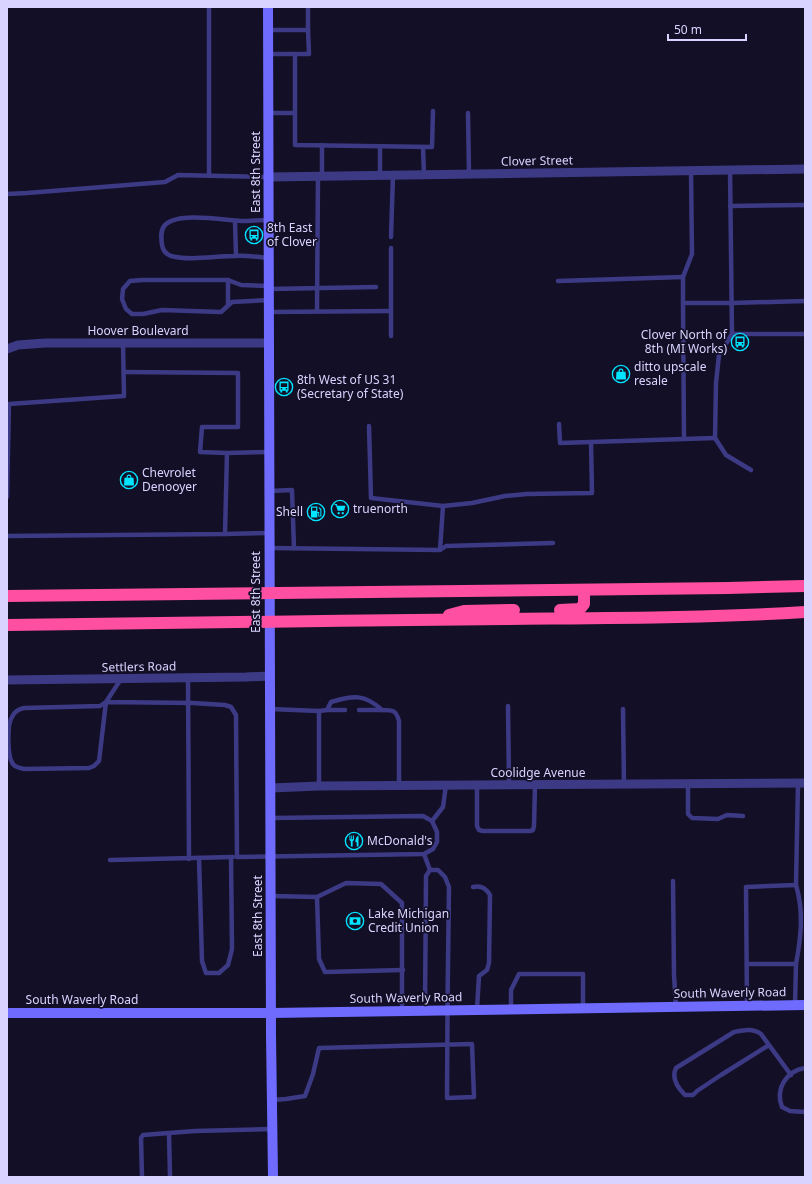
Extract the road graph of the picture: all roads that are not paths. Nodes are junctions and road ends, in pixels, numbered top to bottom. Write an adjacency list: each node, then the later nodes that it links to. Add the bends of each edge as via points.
1 (209, 7): 18 (lane)
2 (268, 7): 4 (main road, East 8th Street)
3 (308, 7): 5 (lane)
4 (268, 30): 5 (lane); 6 (main road, East 8th Street)
5 (308, 30): 7 (lane, via 309,54)
6 (268, 54): 7 (lane); 9 (main road, East 8th Street)
7 (295, 54): 10 (lane)
8 (433, 111): 14 (lane, via 432,147)
9 (268, 113): 10 (lane); 24 (main road, East 8th Street)
10 (295, 113): 12 (lane, via 296,145)
11 (468, 113): 19 (lane)
12 (322, 145): 13 (lane); 23 (lane)
13 (380, 146): 14 (lane); 20 (lane)
14 (424, 147): 22 (lane)
15 (805, 169): 16 (street, Clover Street)
16 (730, 170): 17 (street, Clover Street); 27 (lane)
17 (691, 171): 19 (street, Clover Street); 34 (lane, via 692,254)
18 (209, 174): 24 (lane); 25 (lane, via 178,174 165,182)
19 (469, 174): 22 (street, Clover Street)
20 (380, 175): 21 (street, Clover Street); 23 (street, Clover Street)
21 (393, 175): 22 (street, Clover Street); 30 (lane)
22 (424, 175)
23 (320, 176): 24 (street, Clover Street); 38 (lane)
24 (268, 177): 29 (main road, East 8th Street)
25 (7, 194)
26 (805, 204): 27 (lane)
27 (730, 206): 43 (lane)
28 (235, 220): 29 (lane); 32 (lane); 32 (lane, via 179,219 166,224 161,234 163,248 169,255 184,258)
29 (269, 220): 33 (main road, East 8th Street)
30 (391, 236)
31 (391, 248): 46 (lane)
32 (236, 256): 33 (lane)
33 (269, 258): 37 (main road, East 8th Street)
34 (683, 277): 36 (lane); 42 (lane)
35 (228, 280): 37 (lane, via 241,285); 44 (lane); 44 (lane, via 130,281 123,289 122,299 126,309 132,314 162,310 221,312)
36 (558, 280)
37 (269, 287): 38 (lane); 40 (main road, East 8th Street)
38 (317, 288): 39 (lane); 45 (lane)
39 (376, 288)
40 (269, 300): 44 (lane, via 232,302); 47 (main road, East 8th Street)
41 (805, 301): 43 (lane)
42 (683, 303): 43 (lane); 58 (lane)
43 (732, 303): 48 (lane)
44 (228, 305)
45 (317, 311): 46 (lane); 47 (lane)
46 (391, 311): 50 (lane)
47 (269, 312): 52 (main road, East 8th Street)
48 (732, 334): 49 (lane); 57 (lane, via 719,355)
49 (805, 334)
50 (391, 336)
51 (123, 343): 52 (street, Hoover Boulevard); 53 (street, Hoover Boulevard, via 45,343 18,345); 54 (lane)
52 (269, 343): 60 (main road, East 8th Street)
53 (7, 349)
54 (124, 372): 61 (lane, via 238,373 238,427 202,427 200,452); 64 (lane, via 124,396 9,404)
55 (559, 424): 59 (lane, via 560,443)
56 (369, 426): 65 (lane, via 371,498)
57 (715, 438): 58 (lane); 62 (lane, via 726,455)
58 (684, 439): 59 (lane)
59 (591, 442): 65 (lane, via 592,493 527,494)
60 (269, 452): 61 (lane); 63 (main road, East 8th Street)
61 (227, 453): 67 (lane)
62 (751, 470)
63 (269, 490): 66 (main road, East 8th Street); 71 (lane, via 292,490)
64 (7, 497)
65 (443, 506): 72 (lane)
66 (269, 533): 67 (lane); 70 (main road, East 8th Street)
67 (225, 534): 68 (lane)
68 (7, 536)
69 (553, 543): 72 (lane, via 446,546)
70 (269, 548): 71 (lane); 75 (main road, East 8th Street)
71 (294, 548): 72 (lane)
72 (440, 550)
73 (801, 586): 74 (highway)
74 (584, 590): 75 (highway); 78 (highway, via 584,604 580,609 464,611)
75 (269, 592): 76 (highway); 79 (main road, East 8th Street)
76 (7, 596)
77 (805, 612): 78 (highway, via 726,616)
78 (434, 620): 79 (highway)
79 (269, 621): 80 (highway); 81 (main road, East 8th Street)
80 (7, 625)
81 (270, 676): 82 (street, Settlers Road); 88 (main road, East 8th Street)
82 (188, 678): 83 (street, Settlers Road); 86 (lane)
83 (121, 679): 84 (street, Settlers Road); 85 (lane)
84 (7, 680)
85 (106, 702): 85 (lane, via 100,706 19,710 11,718 9,725 12,763 24,769 94,766 99,761); 86 (lane)
86 (188, 703): 111 (lane, via 225,705 232,707 236,715); 113 (lane)
87 (508, 706): 99 (lane)
88 (270, 709): 94 (lane); 104 (main road, East 8th Street)
89 (327, 710): 90 (lane); 92 (lane, via 331,702 357,697 370,700); 94 (lane)
90 (345, 710)
91 (359, 710): 92 (lane)
92 (382, 710): 102 (lane, via 392,710 399,721)
93 (623, 710): 96 (lane)
94 (319, 711): 101 (lane)
95 (801, 783): 97 (street, Coolidge Avenue); 117 (lane)
96 (624, 784): 97 (street, Coolidge Avenue); 100 (street, Coolidge Avenue)
97 (688, 784): 105 (lane, via 688,814 692,818 718,819 727,815)
98 (477, 785): 99 (street, Coolidge Avenue); 100 (lane, via 479,830 530,831 534,826); 103 (street, Coolidge Avenue)
99 (509, 785): 100 (street, Coolidge Avenue)
100 (535, 785)
101 (319, 786): 102 (street, Coolidge Avenue); 104 (street, Coolidge Avenue)
102 (400, 786): 103 (street, Coolidge Avenue)
103 (446, 786): 107 (lane, via 443,808)
104 (271, 788): 106 (main road, East 8th Street)
105 (743, 816)
106 (271, 818): 107 (lane, via 424,816); 109 (main road, East 8th Street)
107 (432, 821): 108 (lane, via 437,832 437,842 433,849)
108 (424, 854): 109 (lane); 115 (lane)
109 (271, 856): 111 (lane); 119 (main road, East 8th Street)
110 (231, 857): 111 (lane); 112 (lane); 112 (lane, via 232,949 228,965 219,973 206,973 202,961)
111 (237, 857)
112 (199, 858): 113 (lane)
113 (189, 859): 114 (lane)
114 (110, 860)
115 (430, 870): 130 (lane, via 426,876); 131 (lane, via 438,870 445,877 449,887)
116 (673, 881): 126 (lane)
117 (796, 885): 121 (lane, via 746,887); 122 (lane, via 802,929)
118 (473, 887): 132 (lane, via 483,887 490,895 489,963 487,970 478,976)
119 (271, 896): 120 (lane); 134 (main road, East 8th Street)
120 (317, 897): 123 (lane, via 319,959 326,972); 123 (lane, via 346,883 381,884 402,903)
121 (747, 964): 122 (lane); 125 (lane)
122 (796, 964): 124 (lane)
123 (403, 970): 129 (lane)
124 (800, 1005): 125 (main road, South Waverly Road)
125 (747, 1006): 126 (main road, South Waverly Road)
126 (676, 1007): 127 (main road, South Waverly Road)
127 (583, 1008): 128 (main road, South Waverly Road); 128 (lane, via 583,974 518,974 511,990)
128 (511, 1009): 132 (main road, South Waverly Road)
129 (402, 1010): 130 (main road, South Waverly Road); 134 (main road, South Waverly Road)
130 (425, 1010): 131 (main road, South Waverly Road)
131 (448, 1010): 132 (main road, South Waverly Road); 135 (lane)
132 (477, 1010)
133 (7, 1013): 134 (main road, South Waverly Road)
134 (271, 1013): 139 (main road, East 8th Street)
135 (447, 1046): 135 (lane, via 447,1098 474,1096 472,1044); 139 (lane, via 319,1048 306,1096)
136 (769, 1046): 136 (lane, via 758,1032 734,1032 676,1068 674,1077 680,1090 685,1094 693,1094); 138 (lane)
137 (805, 1068): 138 (lane)
138 (791, 1075): 140 (lane, via 780,1089 780,1102 782,1107 790,1111)
139 (272, 1100): 141 (main road, East 8th Street)
140 (805, 1112)
141 (272, 1129): 142 (lane); 145 (main road, East 8th Street)
142 (169, 1134): 143 (lane, via 146,1134 142,1137); 144 (lane)
143 (142, 1177)
144 (170, 1177)
145 (273, 1177)

